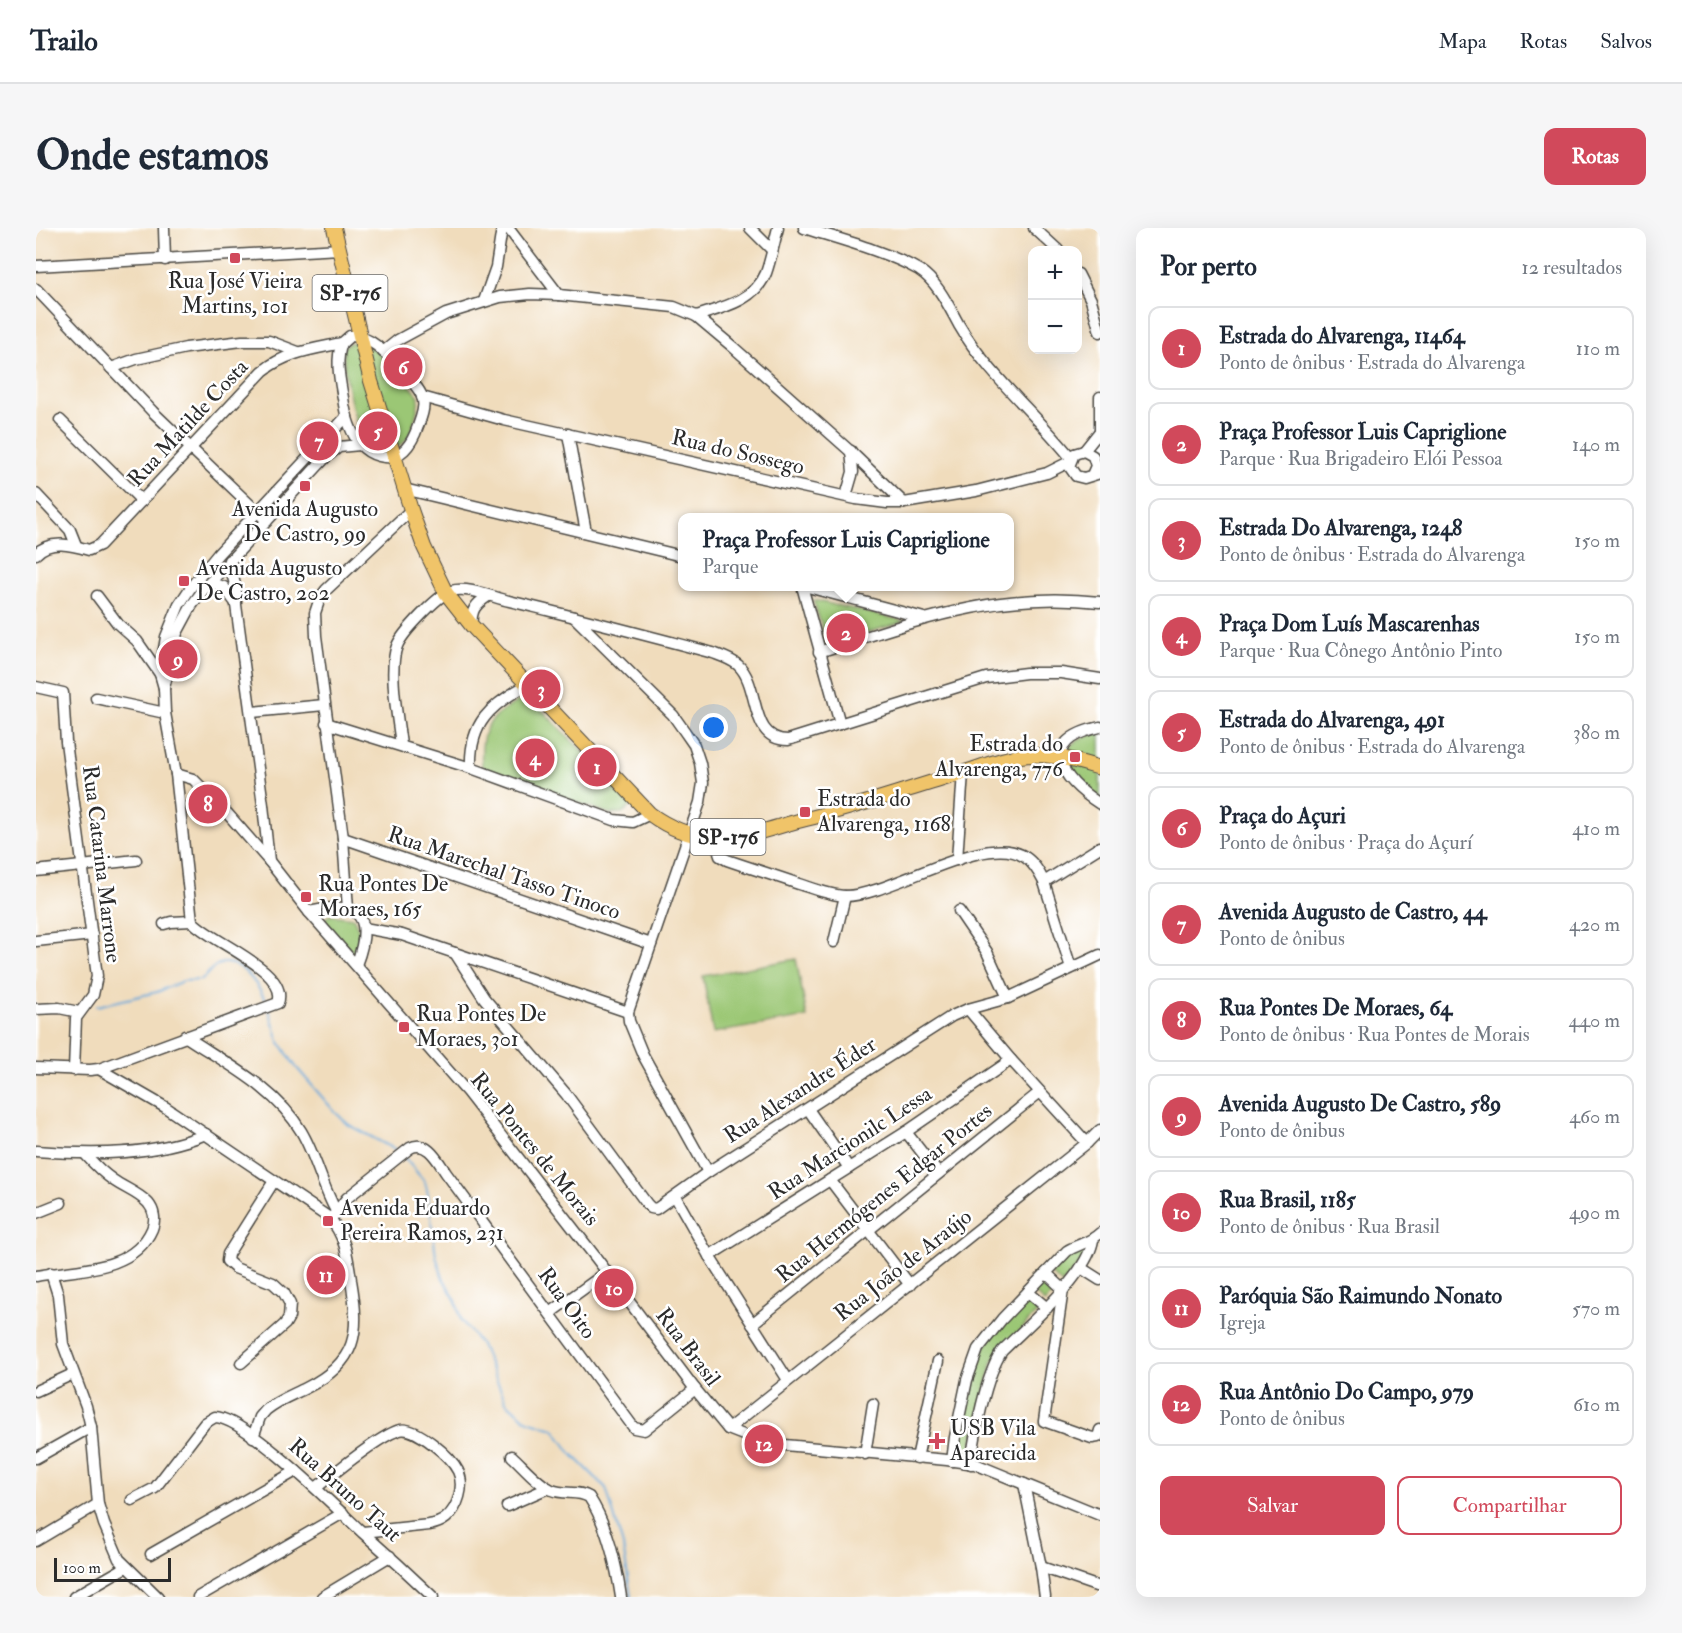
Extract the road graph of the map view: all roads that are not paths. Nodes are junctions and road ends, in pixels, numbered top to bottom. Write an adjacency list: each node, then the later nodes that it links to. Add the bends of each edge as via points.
1 (164, 228): 12 (street)
2 (334, 228): 10 (main road, SP-176)
3 (502, 228): 17 (street, via 496,267)
4 (508, 228): 16 (street)
5 (750, 228): 11 (street)
6 (778, 228): 11 (street)
7 (804, 228): 35 (street, via 921,271 941,294 978,353)
8 (1034, 228): 9 (street)
9 (1054, 246)
10 (340, 249): 12 (street); 20 (main road, SP-176)
11 (772, 250): 18 (street, via 765,276 748,296)
12 (165, 260): 13 (street)
13 (36, 266)
14 (1082, 283): 19 (street, via 1092,300)
15 (36, 289): 24 (street)
16 (559, 295): 17 (street, via 530,294); 18 (street, via 674,307)
17 (484, 301): 23 (street, via 418,329)
18 (696, 316): 33 (street)
19 (1100, 332)
20 (360, 337): 21 (street, Rua Matilde Costa, via 350,336); 23 (street); 36 (main road, SP-176)
21 (342, 344): 22 (street, Rua Matilde Costa); 27 (street, via 339,375)
22 (298, 352): 24 (street, via 269,341 242,341 186,348); 32 (street, Rua Matilde Costa, via 273,362)
23 (383, 352): 25 (street)
24 (111, 368): 32 (street)
25 (422, 397): 30 (street, Rua do Sossego); 36 (street, via 417,430 410,444)
26 (1100, 397): 29 (street)
27 (347, 416): 31 (street); 34 (street)
28 (60, 420): 43 (street)
29 (1100, 431): 35 (street, Rua do Sossego)
30 (568, 435): 42 (street, Rua do Sossego); 48 (street)
31 (360, 445): 34 (street, via 348,444); 36 (street, via 376,455)
32 (190, 449): 43 (street, Rua Matilde Costa); 46 (street)
33 (850, 451): 42 (street, via 853,472); 44 (street)
34 (321, 454): 46 (street); 47 (street)
35 (1075, 456): 37 (street, Rua do Sossego); 38 (street); 39 (street, via 1089,453 1095,461)
36 (394, 457): 40 (main road, SP-176)
37 (1047, 473): 38 (street, Rua do Sossego); 44 (street, Rua do Sossego, via 976,491)
38 (1073, 474): 39 (street, via 1080,478)
39 (1096, 474)
40 (404, 489): 45 (main road, SP-176); 48 (street)
41 (36, 494): 49 (street, via 70,530)
42 (846, 496): 44 (street, Rua do Sossego)
43 (142, 501): 49 (street, Rua Matilde Costa, via 100,545 89,550)
44 (904, 503)
45 (411, 510): 56 (main road, SP-176); 71 (street, via 321,598 315,621)
46 (257, 513): 47 (street); 65 (street, via 218,554 179,605 164,644)
47 (267, 521): 52 (street)
48 (586, 532): 51 (street)
49 (76, 545): 50 (street, Rua Matilde Costa, via 46,546)
50 (36, 554)
51 (678, 555)
52 (229, 560): 53 (street); 60 (street)
53 (210, 582): 60 (street, via 224,587); 69 (street, via 182,621)
54 (804, 591): 64 (street)
55 (822, 591): 62 (street)
56 (446, 593): 58 (street, via 462,590); 63 (main road, SP-176); 77 (street, via 417,619 397,645 393,670)
57 (97, 596): 65 (street)
58 (488, 596): 61 (street); 63 (street, via 475,605)
59 (1100, 602): 62 (street, via 1068,598 1021,600)
60 (236, 605): 72 (street)
61 (574, 617): 75 (street, via 713,653 737,665 750,686 764,729 772,737 788,740); 87 (street, via 673,715 694,745 703,783)
62 (924, 618): 64 (street)
63 (472, 626): 67 (main road, SP-176)
64 (819, 652): 75 (street)
65 (160, 674): 69 (street)
66 (1100, 679): 75 (street, via 1061,673 986,678)
67 (527, 684): 79 (street, via 504,697 481,722 475,733); 83 (main road, SP-176)
68 (36, 687): 94 (street, Rua Catarina Marrone, via 63,693)
69 (164, 688): 73 (street)
70 (96, 698): 73 (street)
71 (324, 705): 72 (street); 74 (street)
72 (252, 712): 93 (street)
73 (165, 713): 82 (street)
74 (326, 723): 77 (street); 88 (street)
75 (840, 724)
76 (1100, 727): 78 (street, via 1070,740)
77 (401, 746): 79 (street)
78 (1059, 756): 80 (main road, SP-176); 81 (main road, SP-176, via 1019,756); 84 (street, via 1070,780)
79 (471, 768): 86 (street)
80 (1100, 768)
81 (963, 772): 89 (main road, SP-176, via 777,828); 92 (street)
82 (176, 774): 93 (street, Rua Pontes de Morais, via 193,778); 101 (street)
83 (640, 804): 85 (main road, SP-176); 86 (street)
84 (1100, 804)
85 (650, 814): 86 (street, via 633,822); 87 (main road, SP-176)
86 (622, 822)
87 (689, 834): 89 (main road, SP-176); 107 (street)
88 (343, 838): 98 (street); 107 (street, Rua Marechal Tasso Tinoco)
89 (716, 838): 97 (street, via 720,856 727,860)
90 (1100, 847): 96 (street)
91 (136, 860): 94 (street)
92 (957, 860): 96 (street, via 980,853 1014,852 1024,855); 97 (street)
93 (268, 861): 100 (street, Rua Pontes de Morais)
94 (84, 866): 95 (street); 104 (street, Rua Catarina Marrone)
95 (36, 871)
96 (1044, 882): 111 (street)
97 (845, 896): 106 (street)
98 (348, 909): 100 (street); 103 (street)
99 (959, 911): 112 (street, via 987,952)
100 (309, 912): 110 (street, Rua Pontes de Morais)
101 (192, 921): 102 (street); 117 (street, via 209,936 249,958 280,995 277,1005)
102 (164, 924)
103 (364, 928): 108 (street, via 402,935); 110 (street)
104 (92, 935): 105 (street); 115 (street, Rua Catarina Marrone, via 96,987)
105 (36, 941)
106 (834, 942)
107 (651, 944): 116 (street)
108 (455, 953): 116 (street); 135 (street, Rua Alexandre Éder, via 484,998 573,1103 647,1204 656,1209)
109 (1100, 955): 111 (street, Rua Alexandre Éder)
110 (356, 965): 142 (street, Rua Pontes de Morais, via 467,1092)
111 (1071, 968): 112 (street, Rua Alexandre Éder)
112 (1008, 998): 114 (street, Rua Alexandre Éder)
113 (36, 1009): 115 (street)
114 (968, 1009): 118 (street); 123 (street, Rua Alexandre Éder)
115 (79, 1012): 121 (street, Rua Catarina Marrone)
116 (628, 1012): 131 (street, via 643,1055)
117 (185, 1036): 120 (street); 138 (street, via 264,1090 287,1112 309,1146)
118 (1011, 1060): 122 (street); 125 (street, Rua Marcionilc Lessa)
119 (36, 1068): 121 (street)
120 (99, 1069): 121 (street); 126 (street)
121 (74, 1070)
122 (1040, 1092): 127 (street); 132 (street, Rua Hermógenes Edgar Portes)
123 (808, 1109): 130 (street); 131 (street, Rua Alexandre Éder)
124 (1100, 1130): 127 (street, Rua João de Araújo)
125 (906, 1132): 130 (street, Rua Marcionilc Lessa); 132 (street)
126 (206, 1134): 129 (street, via 158,1147); 133 (street)
127 (1088, 1143): 149 (street, Rua João de Araújo)
128 (36, 1151): 129 (street)
129 (86, 1155): 145 (street, via 111,1179 150,1205 153,1225 140,1246 117,1262)
130 (849, 1168): 134 (street, Rua Marcionilc Lessa)
131 (708, 1172): 135 (street, Rua Alexandre Éder)
132 (938, 1173): 139 (street, Rua Hermógenes Edgar Portes)
133 (274, 1180): 138 (street); 156 (street, via 227,1261 273,1283 287,1298 291,1312 285,1324)
134 (830, 1180): 139 (street); 141 (street, Rua Marcionilc Lessa)
135 (675, 1196): 141 (street)
136 (60, 1203): 137 (street)
137 (36, 1213)
138 (334, 1215): 153 (street, Rua Oito, via 347,1198 415,1145 419,1146 429,1151); 165 (street, via 349,1268 355,1321 352,1347 330,1372 266,1410)
139 (869, 1230): 149 (street); 154 (street, Rua Hermógenes Edgar Portes)
140 (1096, 1236): 143 (street); 146 (street, via 1067,1251)
141 (709, 1256): 154 (street)
142 (597, 1259): 144 (street, Rua Brasil)
143 (1081, 1268): 148 (street); 150 (street)
144 (607, 1272): 153 (street); 159 (street, Rua Brasil)
145 (51, 1273): 147 (street); 157 (street)
146 (1046, 1273): 150 (street); 151 (street)
147 (36, 1276)
148 (1100, 1280)
149 (910, 1285): 158 (street, Rua João de Araújo)
150 (1063, 1289): 152 (street); 164 (street, via 1044,1421 1092,1438 1098,1437)
151 (1029, 1292): 152 (street); 170 (street, via 990,1333 973,1361)
152 (1047, 1308): 171 (street, via 997,1359)
153 (550, 1314): 159 (street, Rua Oito, via 634,1428 644,1430)
154 (752, 1324): 158 (street)
155 (938, 1362): 169 (street)
156 (241, 1363)
157 (73, 1374): 160 (street); 162 (street)
158 (788, 1380): 163 (street, Rua João de Araújo)
159 (694, 1389): 163 (street, Rua Brasil)
160 (36, 1391)
161 (873, 1404): 166 (street)
162 (91, 1427): 168 (street); 177 (street)
163 (728, 1429): 166 (street, via 785,1445)
164 (1100, 1430)
165 (254, 1437): 172 (street, Rua Bruno Taut); 176 (street, Rua Bruno Taut, via 226,1419 215,1417 205,1423 155,1488)
166 (865, 1454): 169 (street)
167 (512, 1456): 175 (street)
168 (36, 1458)
169 (917, 1458): 170 (street)
170 (952, 1461): 171 (street)
171 (971, 1464): 173 (street)
172 (296, 1471): 174 (street, Rua Bruno Taut); 183 (street)
173 (1024, 1484): 180 (street); 186 (street)
174 (316, 1488): 179 (street, Rua Bruno Taut); 181 (street, via 400,1430 415,1432 452,1462 461,1489 447,1518 429,1525)
175 (548, 1488): 178 (street); 193 (street, via 584,1494 592,1503 616,1567)
176 (132, 1500)
177 (98, 1504): 182 (street); 185 (street, via 113,1548)
178 (507, 1506)
179 (343, 1513): 181 (street, Rua Bruno Taut); 190 (street)
180 (1100, 1515)
181 (363, 1532): 184 (street, Rua Bruno Taut)
182 (36, 1541)
183 (151, 1554)
184 (390, 1556): 191 (street); 192 (street, Rua Bruno Taut)
185 (126, 1567): 188 (street); 189 (street)
186 (1041, 1567): 187 (street); 194 (street)
187 (1099, 1587)
188 (74, 1597)
189 (158, 1597)
190 (198, 1597)
191 (322, 1597)
192 (433, 1597)
193 (621, 1597)
194 (1045, 1597)

